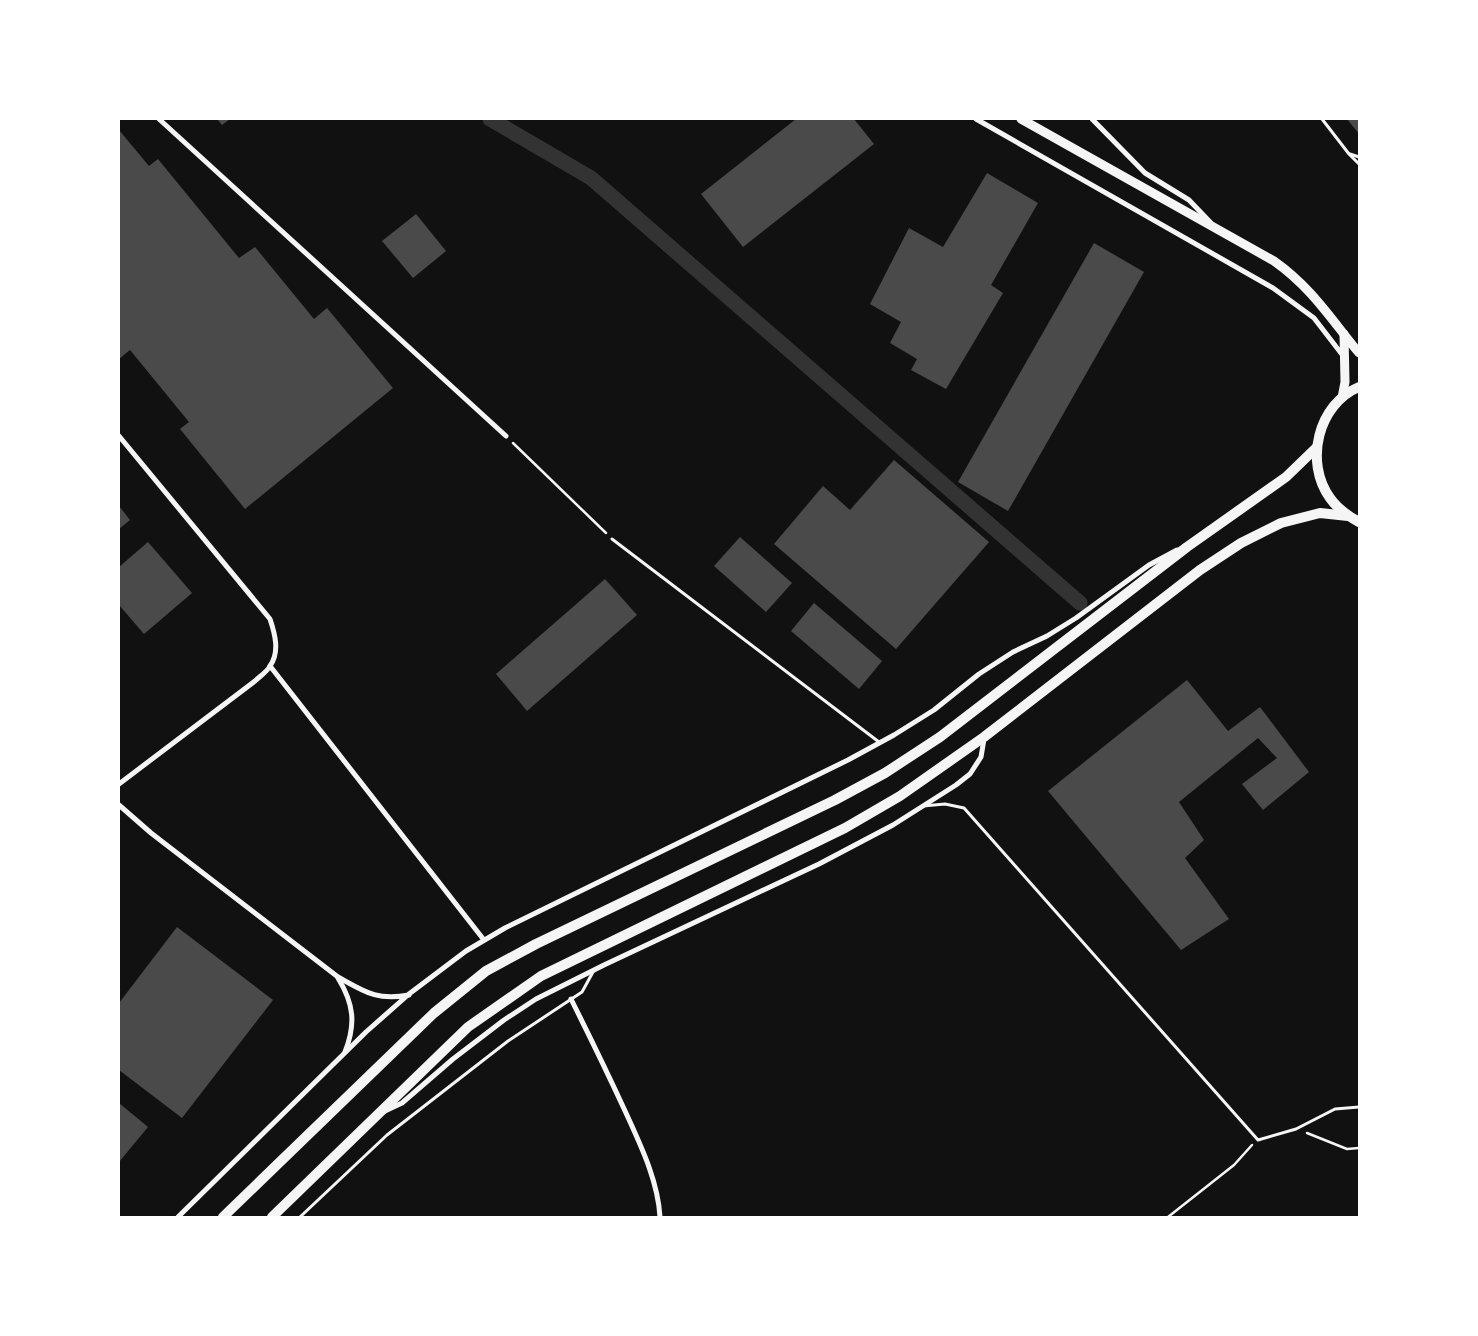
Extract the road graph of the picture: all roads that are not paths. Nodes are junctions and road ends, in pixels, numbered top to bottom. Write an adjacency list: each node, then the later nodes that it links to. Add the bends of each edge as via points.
1 (159, 119): 16 (street)
2 (976, 119): 12 (street, via 1274,288 1314,318)
3 (1021, 119): 9 (main road)
4 (1092, 119): 9 (street, via 1144,173 1189,200)
5 (1322, 119): 6 (lane)
6 (1349, 154): 7 (lane); 8 (lane)
7 (1359, 157)
8 (1359, 164)
9 (1216, 229): 10 (main road, via 1291,273)
10 (1344, 334): 11 (main road); 12 (main road)
11 (1359, 353)
12 (1344, 358): 14 (main road)
13 (1359, 387): 14 (main road)
14 (1342, 398): 17 (main road, via 1320,429)
15 (119, 436): 22 (street, via 270,619 276,635 276,653)
16 (506, 436)
17 (1316, 448): 18 (main road, via 1318,474 1330,498); 20 (main road, via 1286,477)
18 (1348, 516): 19 (main road); 23 (main road, via 1320,513 1281,523 1241,543 1200,570)
19 (1359, 522)
20 (1199, 538): 24 (street, via 1149,565 1076,618 1048,636 1013,652 934,710); 37 (main road, via 940,737 885,773 536,944 486,972 434,1013)
21 (612, 539): 24 (lane)
22 (270, 666): 25 (street); 28 (street)
23 (984, 737): 27 (street, via 981,757 970,774); 35 (main road, via 900,796 845,828 541,976 468,1028)
24 (879, 742): 28 (street)
25 (119, 784)
26 (119, 805): 30 (street)
27 (920, 807): 29 (street, via 819,864); 34 (lane, via 945,804 964,808 1258,1140 1296,1129 1335,1109)
28 (484, 940): 31 (street)
29 (594, 970): 32 (lane, via 582,992); 35 (street, via 536,999 504,1020 402,1104)
30 (338, 977): 31 (street, via 379,997 395,998); 33 (street, via 347,991 352,1010 351,1037)
31 (410, 994): 33 (street)
32 (571, 999): 39 (lane, via 508,1041 394,1130); 40 (street, via 638,1139 655,1185)
33 (343, 1056): 36 (street)
34 (1359, 1107)
35 (380, 1114): 38 (main road)
36 (178, 1217)
37 (222, 1217)
38 (272, 1217)
39 (300, 1217)
40 (660, 1217)

